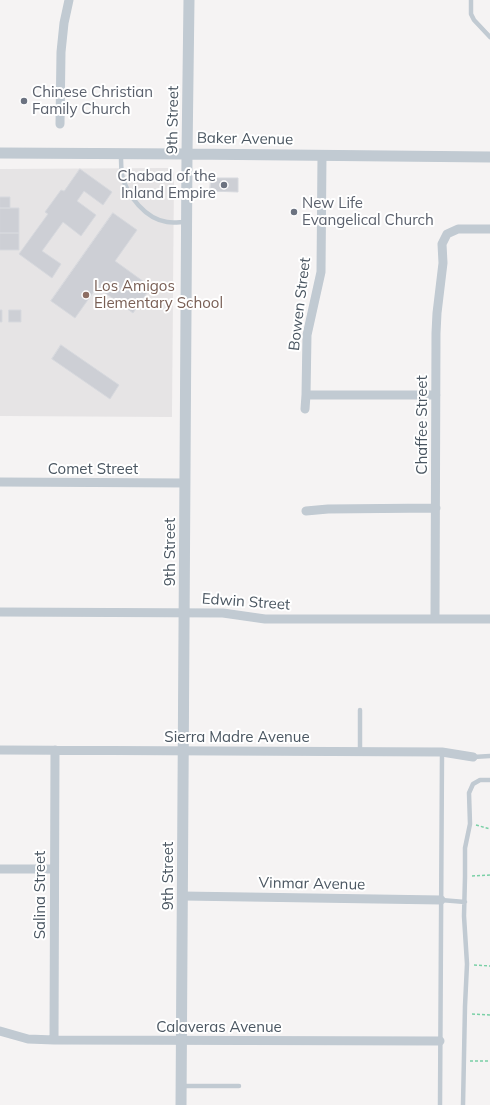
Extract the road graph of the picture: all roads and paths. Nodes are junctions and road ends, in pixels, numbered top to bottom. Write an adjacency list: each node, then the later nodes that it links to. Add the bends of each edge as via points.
1 (69, 0): 5 (street, via 61,52)
2 (189, 0): 8 (street, 9th Street)
3 (471, 0): 4 (lane, via 471,14 474,20)
4 (490, 37)
5 (60, 124)
6 (0, 154): 7 (street, Baker Avenue)
7 (121, 154): 8 (street, Baker Avenue); 11 (lane, via 122,175 134,201 144,211 166,222)
8 (187, 154): 9 (street, Baker Avenue); 11 (street, 9th Street)
9 (322, 155): 10 (street, Baker Avenue); 13 (street, Bowen Street, via 321,272 307,335)
10 (490, 157)
11 (187, 222): 17 (street, 9th Street)
12 (490, 229): 14 (street, Chaffee Street, via 458,229 447,234 442,244 443,263 436,333)
13 (306, 395): 14 (street); 15 (street, Bowen Street)
14 (436, 395): 18 (street, Chaffee Street)
15 (305, 409)
16 (0, 482): 17 (street, Comet Street)
17 (185, 483): 21 (street, 9th Street)
18 (436, 508): 19 (street, via 328,509); 22 (street, Chaffee Street)
19 (306, 512)
20 (0, 612): 21 (street, Edwin Street)
21 (184, 612): 22 (street, Edwin Street, via 223,613 265,619); 27 (street, 9th Street)
22 (435, 619): 23 (street, Edwin Street)
23 (490, 619)
24 (360, 710): 28 (lane)
25 (0, 750): 26 (street, Sierra Madre Avenue)
26 (55, 750): 27 (street, Sierra Madre Avenue); 36 (street, Salina Street)
27 (184, 751): 28 (street, Sierra Madre Avenue); 39 (street, 9th Street)
28 (360, 751): 29 (street, Sierra Madre Avenue)
29 (442, 752): 31 (street, Sierra Madre Avenue); 40 (lane)
30 (490, 756): 31 (lane)
31 (473, 757)
32 (490, 780): 33 (lane, via 480,780 473,784 469,793)
33 (470, 824): 34 (path); 38 (lane, via 465,848)
34 (490, 829)
35 (0, 869): 36 (street)
36 (54, 869): 47 (street, Salina Street)
37 (490, 875): 38 (path)
38 (465, 877): 41 (lane)
39 (183, 896): 40 (street, Vinmar Avenue); 48 (street, 9th Street)
40 (440, 900): 41 (lane); 49 (lane)
41 (465, 902): 42 (lane)
42 (467, 964): 43 (path); 44 (lane)
43 (490, 966)
44 (465, 1014): 45 (path); 50 (lane)
45 (490, 1015)
46 (0, 1031): 47 (street, Calaveras Avenue, via 28,1039)
47 (54, 1040): 48 (street, Calaveras Avenue)
48 (182, 1041): 49 (street, Calaveras Avenue); 52 (street, 9th Street)
49 (440, 1042): 55 (lane)
50 (464, 1061): 51 (path); 56 (lane)
51 (490, 1061)
52 (181, 1086): 53 (lane); 54 (street, 9th Street)
53 (239, 1086)
54 (181, 1105)
55 (440, 1105)
56 (463, 1105)

